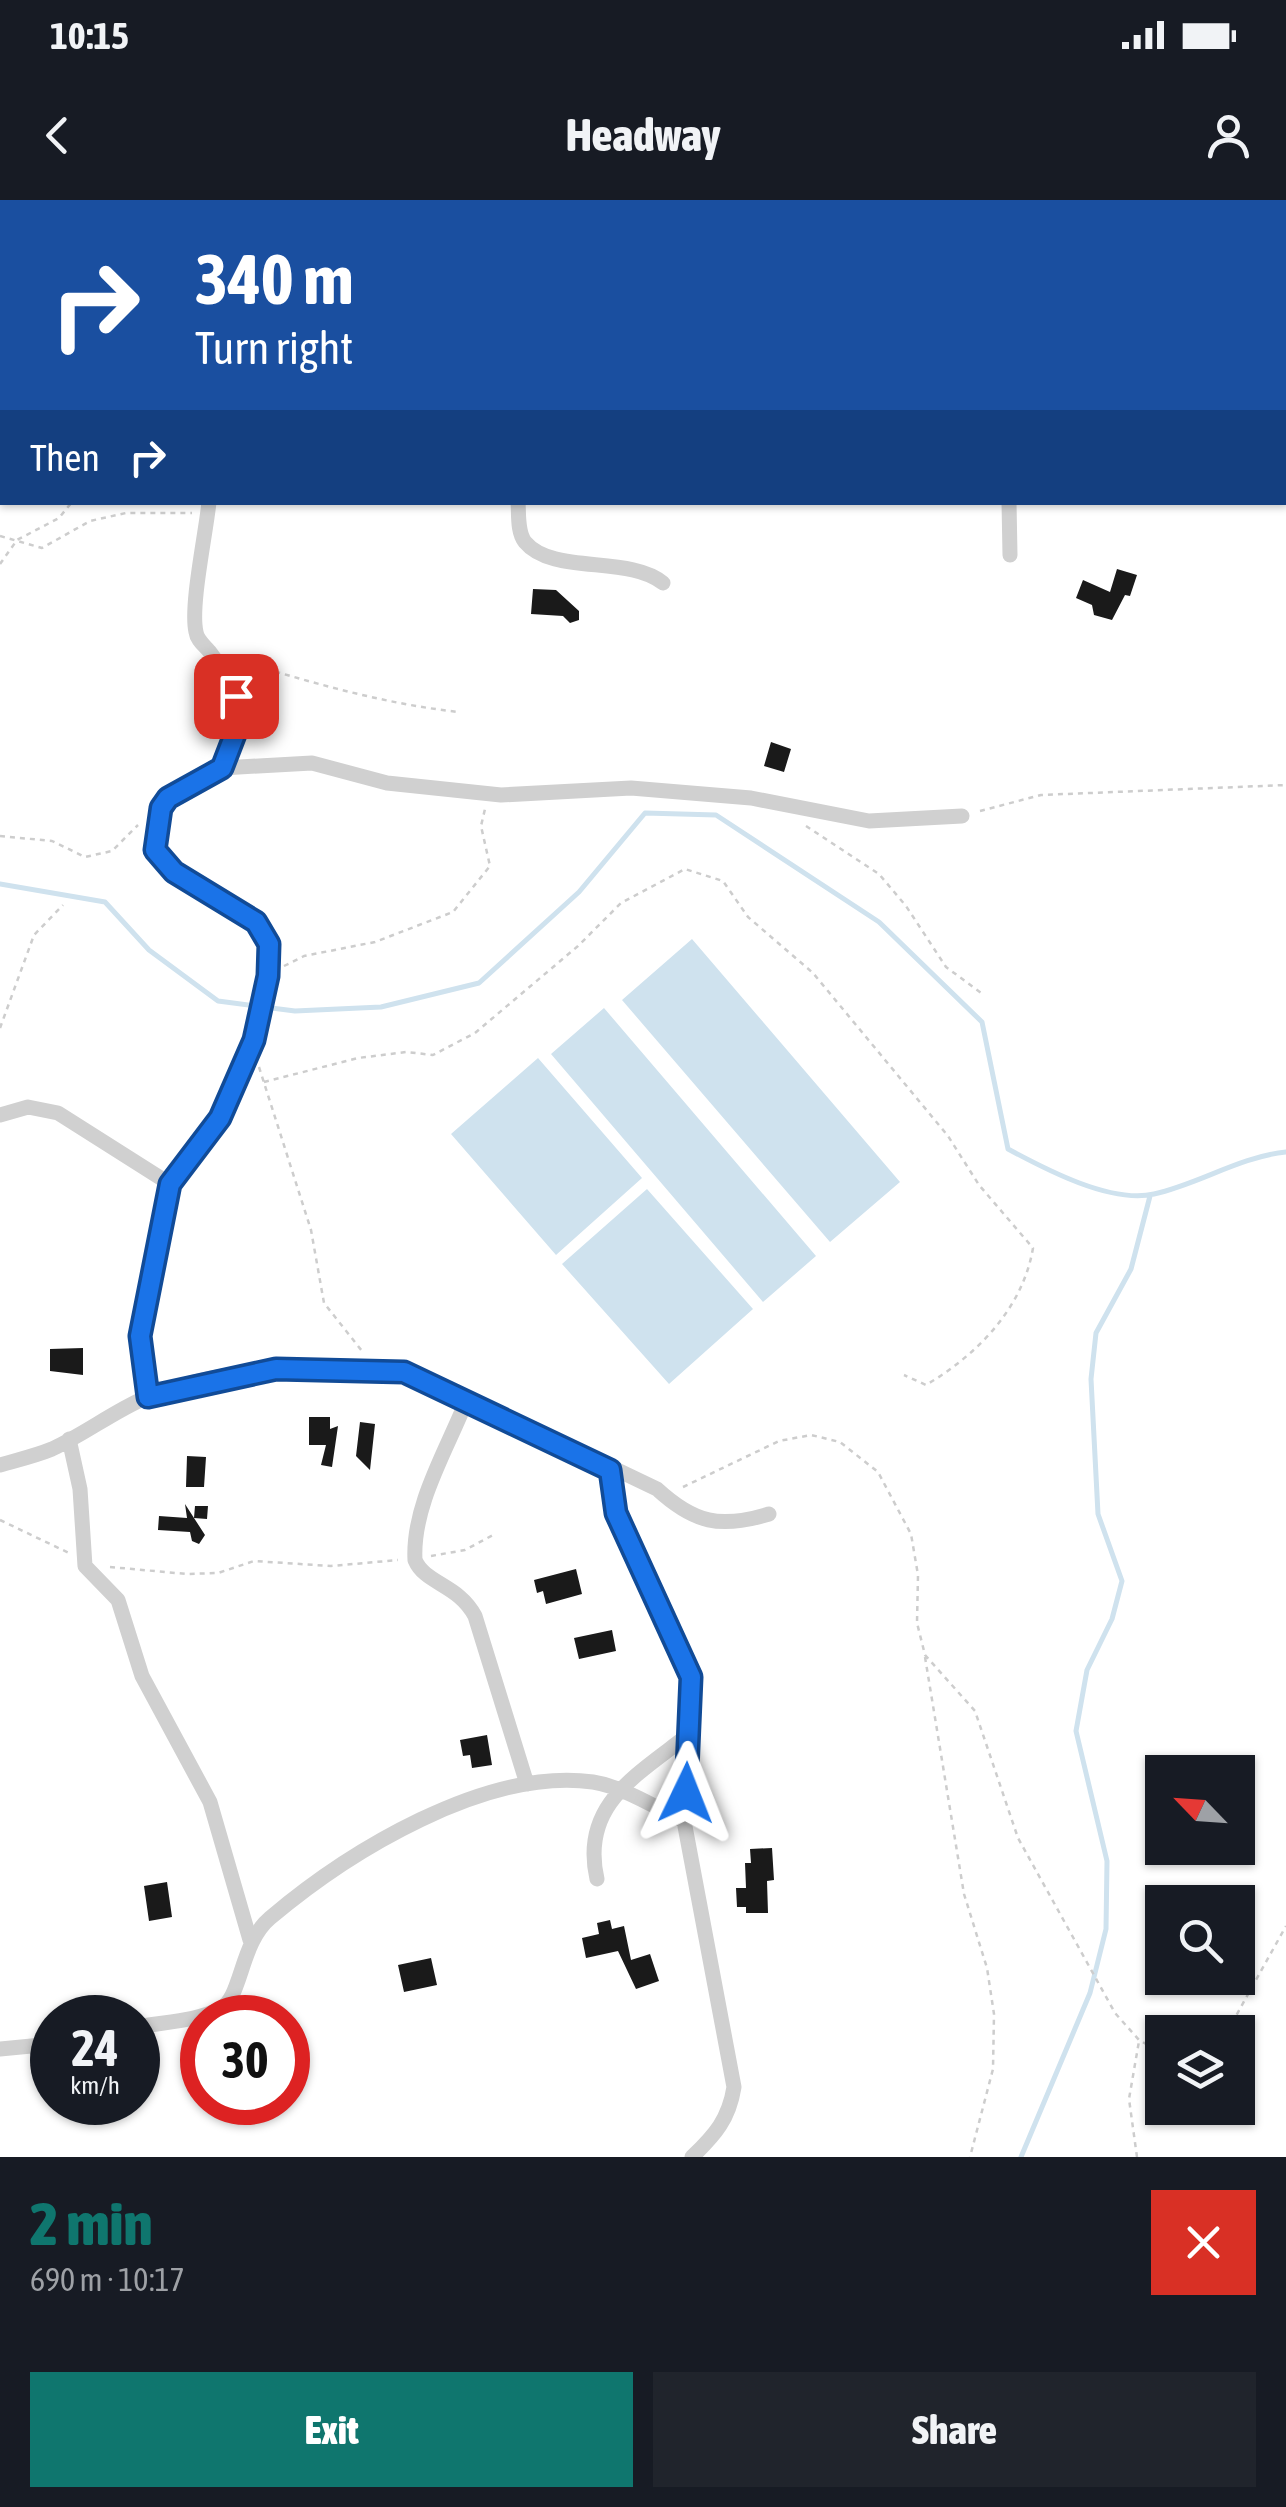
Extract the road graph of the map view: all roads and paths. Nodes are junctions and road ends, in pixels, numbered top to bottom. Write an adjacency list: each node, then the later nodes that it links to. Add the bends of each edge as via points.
1 (70, 505): 6 (path, via 60,518)
2 (518, 505): 9 (street, via 520,530 530,546)
3 (1009, 505): 7 (street)
4 (209, 508): 6 (path, via 90,521 42,548); 10 (street, via 195,629)
5 (0, 536): 6 (path)
6 (18, 540): 8 (path)
7 (1010, 556)
8 (0, 564)
9 (663, 583)
10 (209, 652): 11 (path, via 322,686); 12 (street, via 236,696 237,729)
11 (458, 712)
12 (222, 768): 14 (street, via 312,763 387,783); 15 (street)
13 (1286, 786): 16 (path, via 1041,796)
14 (501, 794): 16 (street, via 631,788 751,798 869,821); 20 (path, via 485,809 481,826 490,866 453,912 376,942 304,956)
15 (161, 808): 18 (path, via 112,851 85,857 52,841); 20 (street, via 154,840 158,858 256,922 269,944)
16 (962, 816)
17 (801, 824): 21 (path, via 879,874 946,968)
18 (0, 836)
19 (63, 905): 22 (path, via 34,935)
20 (268, 976): 23 (street)
21 (984, 995)
22 (0, 1028)
23 (254, 1040): 24 (path); 26 (street, via 214,1129)
24 (264, 1082): 27 (path, via 311,1230 324,1303); 28 (path, via 358,1058 433,1056 475,1033 621,902 655,881 685,869 723,881 748,917 814,973 858,1022 1032,1248 1028,1278 999,1323 954,1369 926,1385)
25 (0, 1115): 26 (street, via 28,1107 58,1113)
26 (170, 1184): 29 (street, via 140,1336)
27 (374, 1369): 29 (street, via 276,1369); 30 (street, via 404,1372)
28 (904, 1375)
29 (148, 1397): 31 (street)
30 (467, 1399): 33 (street); 39 (street, via 429,1490)
31 (69, 1439): 32 (street); 38 (street, via 80,1489)
32 (0, 1465)
33 (610, 1470): 34 (street); 41 (street, via 616,1513 686,1658 692,1694)
34 (658, 1488): 35 (street, via 682,1512 717,1522); 40 (path, via 682,1488 779,1441 811,1435 840,1442 878,1472 911,1534)
35 (769, 1514)
36 (0, 1520): 38 (path)
37 (495, 1534): 39 (path, via 465,1550)
38 (82, 1560): 39 (path, via 186,1574 218,1573 254,1561 332,1566); 47 (street, via 118,1600 136,1661 210,1802)
39 (414, 1560): 42 (street, via 466,1597 476,1616)
40 (925, 1656): 50 (path, via 975,1711 1018,1838 1115,2014); 55 (path, via 964,1894 994,2014 993,2069)
41 (688, 1735): 43 (street); 44 (street)
42 (527, 1784): 43 (street, via 572,1780); 47 (street, via 449,1807 368,1848)
43 (619, 1790): 44 (street); 45 (street, via 600,1815 592,1842)
44 (684, 1821): 54 (street, via 734,2087 724,2122)
45 (596, 1879)
46 (1286, 1926): 48 (path)
47 (250, 1940): 49 (street, via 234,1994 222,2009)
48 (1236, 2015)
49 (160, 2023)
50 (1139, 2040): 51 (path); 56 (path, via 1129,2099)
51 (1145, 2043)
52 (30, 2046): 53 (street)
53 (0, 2049)
54 (692, 2157)
55 (970, 2157)
56 (1137, 2157)

